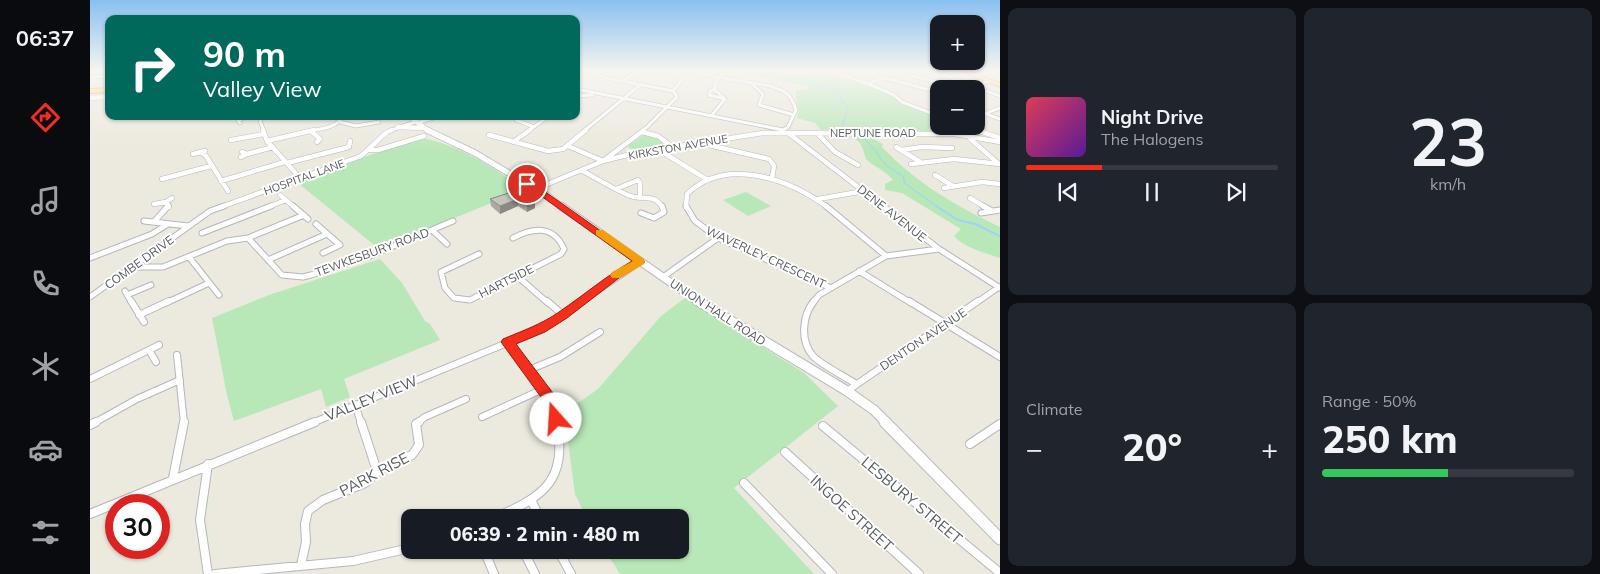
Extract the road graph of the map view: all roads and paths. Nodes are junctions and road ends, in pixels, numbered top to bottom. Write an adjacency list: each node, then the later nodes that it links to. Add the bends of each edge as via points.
1 (625, 98): 8 (street); 47 (street)
2 (676, 98): 8 (street)
3 (721, 98): 7 (street)
4 (761, 98): 13 (street, via 758,105)
5 (791, 98): 13 (street, via 796,110)
6 (897, 98): 10 (street)
7 (726, 99): 12 (street)
8 (668, 106): 12 (street); 29 (street)
9 (1000, 108): 11 (street)
10 (930, 113)
11 (986, 114): 14 (street)
12 (712, 115): 26 (street)
13 (794, 115): 27 (street)
14 (1000, 119)
15 (238, 120): 22 (street, via 238,123)
16 (261, 120): 34 (street)
17 (428, 120): 23 (street)
18 (516, 120): 25 (street)
19 (543, 120): 25 (street)
20 (340, 122): 21 (street, via 356,126); 28 (street)
21 (379, 122)
22 (245, 123)
23 (416, 124): 24 (street); 24 (street, HOSPITAL LANE); 55 (street, via 378,150); 76 (street, UNION HALL ROAD)
24 (398, 127): 55 (street, HOSPITAL LANE, via 387,132)
25 (534, 127): 44 (street)
26 (770, 127): 27 (street); 31 (street)
27 (786, 130): 31 (street, KIRKSTON AVENUE); 32 (street, KIRKSTON AVENUE); 80 (street, DENE AVENUE)
28 (311, 132): 42 (street); 43 (street, via 320,139)
29 (642, 132): 48 (street, via 658,136); 50 (street)
30 (985, 132): 37 (street)
31 (773, 133): 41 (street, KIRKSTON AVENUE)
32 (794, 133): 33 (street, NEPTUNE ROAD)
33 (817, 133): 36 (street, NEPTUNE ROAD); 65 (street, via 820,139)
34 (264, 134): 39 (street); 42 (street)
35 (489, 135): 44 (street)
36 (967, 136): 38 (street, NEPTUNE ROAD); 64 (street)
37 (998, 136): 38 (street)
38 (980, 138): 46 (street, NEPTUNE ROAD)
39 (231, 140)
40 (350, 140): 61 (street, via 349,147)
41 (714, 140): 45 (street, KIRKSTON AVENUE); 51 (street)
42 (267, 141): 49 (street)
43 (317, 142)
44 (513, 142): 47 (street, via 548,151)
45 (695, 142): 48 (street, KIRKSTON AVENUE); 51 (street)
46 (1000, 142)
47 (568, 146): 60 (street)
48 (671, 146): 53 (street, KIRKSTON AVENUE)
49 (273, 147): 59 (street); 61 (street)
50 (624, 147): 57 (street); 60 (street)
51 (716, 147): 70 (street, via 769,159 774,166)
52 (896, 147): 56 (street)
53 (656, 148): 57 (street, KIRKSTON AVENUE); 72 (street)
54 (952, 148): 56 (street)
55 (369, 150): 69 (street, HOSPITAL LANE, via 361,156)
56 (901, 150): 62 (street)
57 (635, 153): 60 (street, KIRKSTON AVENUE)
58 (193, 154): 66 (street, via 204,152)
59 (243, 155)
60 (603, 161): 67 (street, KIRKSTON AVENUE)
61 (286, 162): 69 (street); 73 (street)
62 (922, 163): 63 (street); 64 (street, via 954,159)
63 (911, 164)
64 (1000, 164)
65 (858, 165)
66 (211, 166): 71 (street); 73 (street)
67 (581, 170): 76 (street, KIRKSTON AVENUE); 78 (street)
68 (934, 175): 75 (street)
69 (300, 178): 98 (street, HOSPITAL LANE, via 210,211)
70 (772, 178): 72 (street, WAVERLEY CRESCENT, via 730,174); 85 (street, WAVERLEY CRESCENT)
71 (162, 179)
72 (706, 179): 104 (street, WAVERLEY CRESCENT, via 687,193 686,207 693,220)
73 (221, 181): 79 (street)
74 (1000, 184): 75 (street, via 982,182)
75 (953, 186): 77 (street)
76 (538, 188): 115 (street, UNION HALL ROAD)
77 (944, 188)
78 (616, 189): 82 (street, via 633,197); 82 (street, via 638,180)
79 (228, 191)
80 (864, 191): 85 (street); 106 (street, DENE AVENUE)
81 (280, 195): 86 (street)
82 (640, 196): 91 (street, via 658,200 664,212 654,218)
83 (172, 198): 87 (street)
84 (970, 198): 90 (street)
85 (818, 199): 109 (street, WAVERLEY CRESCENT)
86 (286, 200): 100 (street); 102 (street, via 306,217)
87 (166, 202): 88 (street); 95 (street, via 167,211)
88 (154, 204)
89 (1000, 210): 90 (street)
90 (992, 211): 92 (street)
91 (641, 213)
92 (981, 213)
93 (144, 221): 95 (street)
94 (453, 221): 99 (street, TEWKESBURY ROAD)
95 (154, 222): 96 (street)
96 (168, 224): 98 (street); 111 (street)
97 (316, 224): 101 (street)
98 (188, 226): 116 (street, COMBE DRIVE)
99 (432, 230): 105 (street); 113 (street, TEWKESBURY ROAD, via 370,256 303,277 282,275)
100 (202, 233)
101 (327, 234): 107 (street, via 340,245); 113 (street)
102 (248, 238): 112 (street, via 229,241); 113 (street, TEWKESBURY ROAD)
103 (513, 238): 118 (street, HARTSIDE, via 533,229 544,229 564,249)
104 (718, 238): 119 (street); 122 (street, WAVERLEY CRESCENT)
105 (447, 244)
106 (938, 249): 109 (street); 123 (street, DENE AVENUE)
107 (323, 254)
108 (479, 254): 110 (street, HARTSIDE)
109 (886, 256): 117 (street)
110 (472, 257): 114 (street); 118 (street, HARTSIDE, via 447,268 440,275 450,297 458,301 470,300)
111 (90, 258)
112 (189, 258): 116 (street, via 159,268); 120 (street)
113 (268, 260)
114 (478, 261)
115 (640, 262): 119 (street, UNION HALL ROAD); 127 (street, VALLEY VIEW, via 615,275)
116 (132, 266): 125 (street, COMBE DRIVE)
117 (859, 271): 122 (street); 129 (street)
118 (517, 276): 127 (street)
119 (663, 277): 142 (street, UNION HALL ROAD, via 684,293)
120 (209, 283): 124 (street); 126 (street)
121 (151, 285): 126 (street, via 126,293)
122 (831, 288): 140 (street, via 819,295 805,316 805,339 812,356)
123 (1000, 288): 129 (street, DENTON AVENUE)
124 (219, 296)
125 (90, 297)
126 (139, 315): 128 (street)
127 (563, 315): 131 (street, VALLEY VIEW, via 541,329)
128 (144, 322)
129 (946, 323): 135 (street); 140 (street, DENTON AVENUE)
130 (600, 332): 137 (street, via 560,357)
131 (508, 342): 137 (street); 144 (street, VALLEY VIEW)
132 (159, 346): 133 (street)
133 (149, 350): 136 (street); 138 (street)
134 (177, 355): 139 (street)
135 (1000, 356)
136 (156, 362)
137 (529, 370): 141 (street)
138 (90, 379)
139 (180, 380): 146 (street); 153 (street, via 184,423)
140 (856, 384): 142 (street, DENTON AVENUE)
141 (543, 389): 145 (street); 155 (street, via 556,409 560,453 552,482)
142 (847, 391): 159 (street, UNION HALL ROAD, via 889,423)
143 (466, 399): 152 (street, PARK RISE, via 416,424 419,445 412,455)
144 (355, 404): 151 (street, VALLEY VIEW); 152 (street)
145 (482, 417)
146 (90, 425)
147 (999, 425): 149 (street)
148 (823, 426): 167 (street, LESBURY STREET)
149 (970, 444)
150 (785, 452): 174 (street, INGOE STREET)
151 (208, 464): 153 (street, VALLEY VIEW); 168 (street, via 200,520)
152 (378, 471): 165 (street, PARK RISE, via 365,483 324,500 308,511)
153 (173, 478): 158 (street, VALLEY VIEW)
154 (744, 483): 173 (street)
155 (531, 500): 156 (street); 157 (street)
156 (516, 509)
157 (536, 509)
158 (90, 514)
159 (996, 529): 160 (street, UNION HALL ROAD)
160 (1000, 539)
161 (401, 550): 165 (street, via 353,561)
162 (488, 559): 170 (street)
163 (528, 559): 171 (street)
164 (563, 559): 172 (street)
165 (301, 565): 166 (street)
166 (287, 570): 169 (street)
167 (1000, 573)
168 (208, 574)
169 (215, 574)
170 (494, 574)
171 (535, 574)
172 (571, 574)
173 (832, 574)
174 (919, 574)

